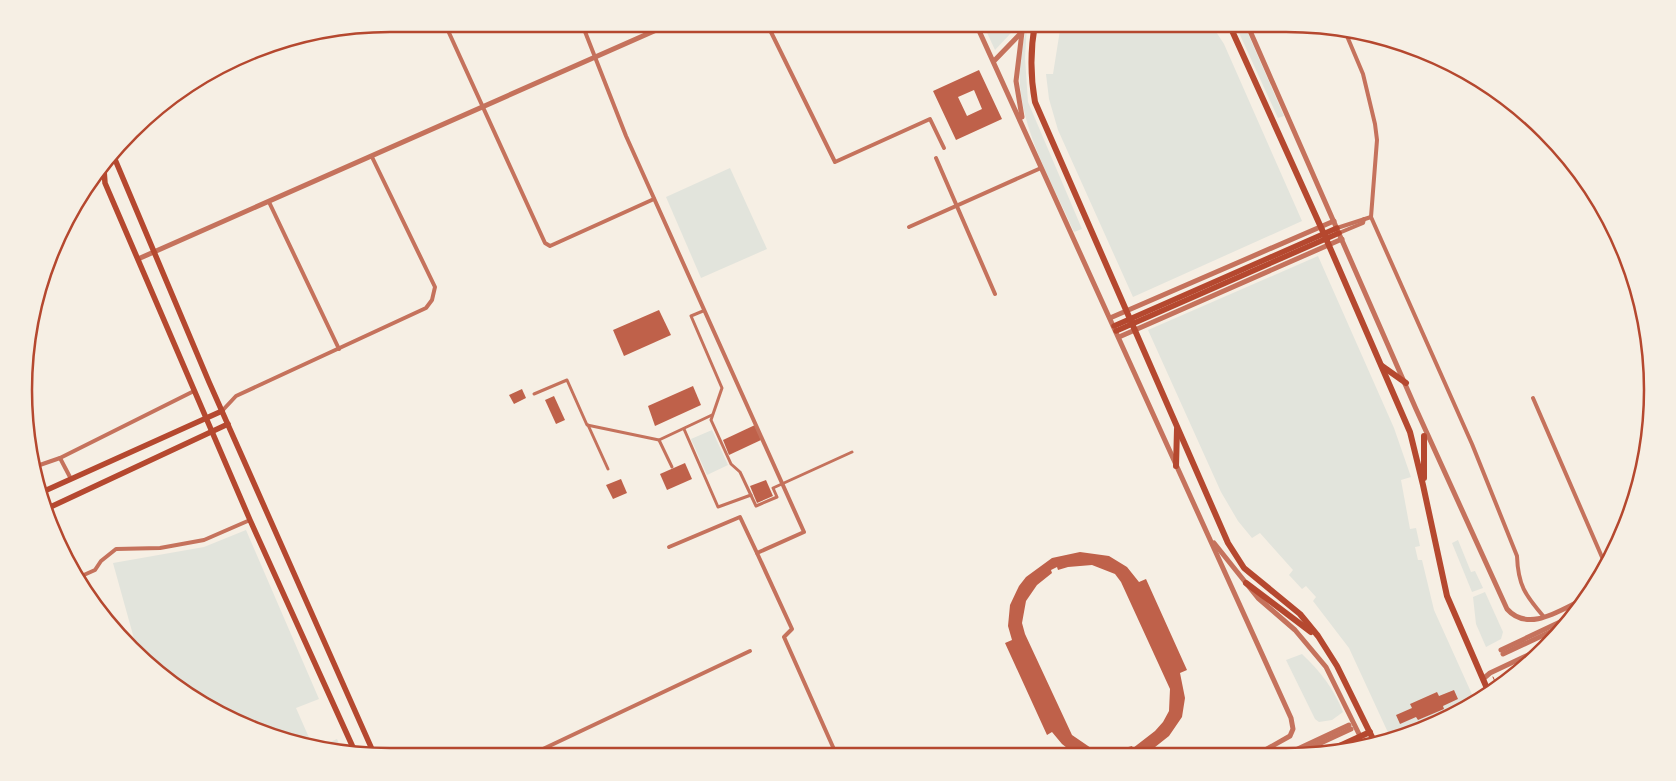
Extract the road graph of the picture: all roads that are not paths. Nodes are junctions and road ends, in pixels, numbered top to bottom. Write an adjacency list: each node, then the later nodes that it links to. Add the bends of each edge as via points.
1 (449, 32): 13 (street)
2 (585, 32): 11 (street)
3 (652, 32): 11 (street)
4 (771, 32): 15 (street, via 835,162 930,118)
5 (980, 32): 12 (street)
6 (1034, 32): 32 (main road, via 1030,76 1035,102)
7 (1233, 32): 28 (main road)
8 (1251, 32): 25 (street)
9 (1021, 34): 12 (street); 14 (street, via 1016,81)
10 (1347, 38): 24 (street, via 1363,74 1375,124 1377,140)
11 (595, 57): 13 (street); 21 (street)
12 (994, 61): 14 (street)
13 (484, 106): 16 (street); 21 (street, via 545,243 550,246)
14 (1026, 131): 19 (street)
15 (944, 148)
16 (372, 157): 22 (street); 38 (street, via 435,286 432,300 426,308)
17 (936, 158): 23 (street)
18 (116, 160): 29 (main road)
19 (1042, 168): 23 (street); 34 (street)
20 (104, 175): 30 (main road)
21 (654, 199): 33 (street)
22 (269, 202): 29 (street); 38 (street)
23 (957, 206): 26 (street); 31 (street)
24 (1371, 216): 27 (street); 75 (street, via 1472,444 1517,556 1524,593)
25 (1334, 222): 27 (street); 28 (street)
26 (909, 227)
27 (1339, 233): 28 (main road); 40 (street)
28 (1325, 236): 32 (street); 35 (main road); 35 (street); 39 (main road)
29 (154, 252): 30 (street); 45 (main road)
30 (138, 259): 41 (main road)
31 (995, 294)
32 (1127, 310): 34 (street); 35 (main road)
33 (703, 311): 46 (street, via 691,316 722,388); 62 (street)
34 (1110, 318): 36 (street)
35 (1133, 324): 36 (main road); 37 (street); 50 (main road)
36 (1115, 328): 37 (street)
37 (1119, 337): 58 (street)
38 (339, 349): 45 (street, via 236,396)
39 (1381, 365): 40 (main road); 63 (main road, via 1410,432)
40 (1406, 383): 44 (street)
41 (194, 391): 47 (main road); 56 (street)
42 (534, 394): 49 (street, via 566,380)
43 (1533, 398): 71 (street)
44 (1416, 409): 53 (street); 75 (street, via 1507,609 1524,620)
45 (222, 410): 47 (main road); 48 (main road)
46 (713, 415): 51 (street); 65 (street, via 711,420 731,464 740,472)
47 (205, 418): 52 (main road); 61 (main road)
48 (228, 424): 52 (main road); 88 (main road)
49 (587, 424): 54 (street); 60 (street)
50 (1178, 425): 58 (main road); 78 (main road, via 1228,543 1244,568 1300,614)
51 (684, 428): 54 (street); 65 (street, via 718,507)
52 (212, 432): 66 (main road); 67 (main road)
53 (1424, 436): 63 (main road)
54 (659, 440): 59 (street)
55 (852, 452): 62 (street)
56 (60, 458): 57 (street); 61 (street)
57 (40, 465)
58 (1176, 466): 68 (street)
59 (672, 467)
60 (608, 469)
61 (71, 479): 64 (main road)
62 (782, 484): 65 (street, via 773,488 776,497 756,506); 70 (street, via 804,532)
63 (1424, 485): 81 (main road, via 1447,596)
64 (47, 490)
65 (751, 495)
66 (51, 507)
67 (250, 520): 72 (street, via 204,540 160,548 116,549 95,570); 87 (main road)
68 (1209, 537): 73 (street); 91 (street, via 1293,724 1288,738)
69 (669, 547): 70 (street, via 740,517)
70 (757, 553): 90 (street, via 792,629 784,637)
71 (1602, 558)
72 (84, 575)
73 (1246, 583): 78 (main road); 84 (street, via 1258,598 1295,630 1326,667)
74 (1573, 604): 75 (street)
75 (1544, 617)
76 (1558, 623): 77 (street, via 1502,652)
77 (1551, 631)
78 (1318, 636): 83 (main road)
79 (750, 651): 89 (street)
80 (1526, 656): 81 (street)
81 (1483, 679): 82 (main road)
82 (1487, 686)
83 (1370, 732): 84 (main road); 85 (main road)
84 (1360, 736): 86 (main road)
85 (1372, 738)
86 (1344, 743)
87 (352, 746)
88 (371, 748)
89 (545, 748)
90 (833, 748)
91 (1269, 748)
92 (1301, 748): 93 (street, via 1350,727)
93 (1309, 748)

